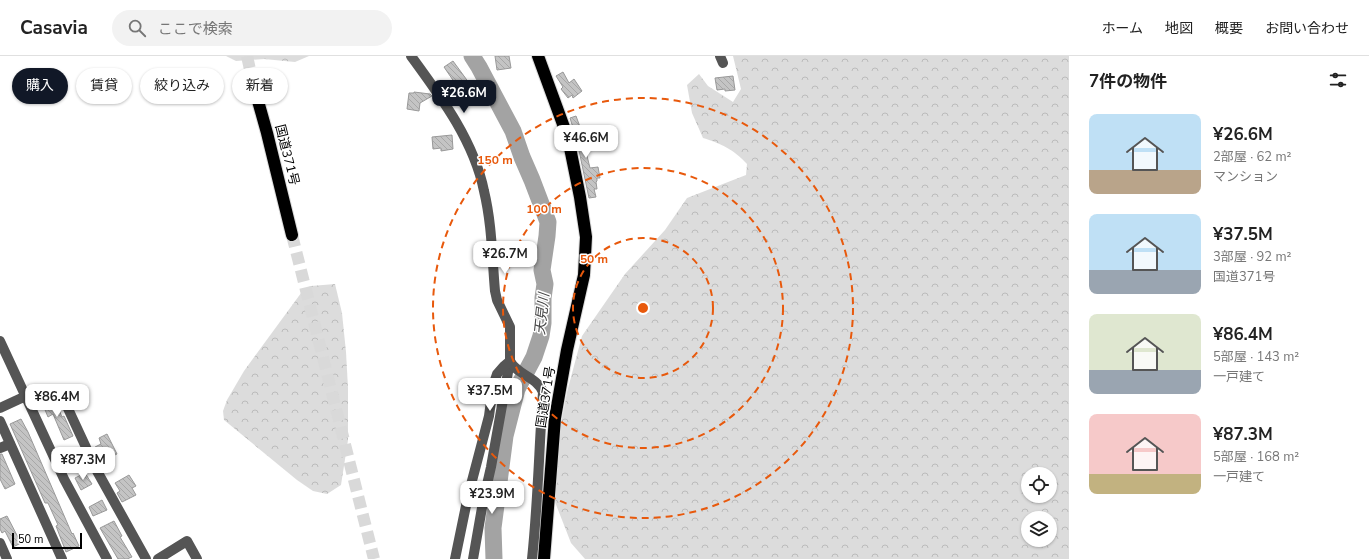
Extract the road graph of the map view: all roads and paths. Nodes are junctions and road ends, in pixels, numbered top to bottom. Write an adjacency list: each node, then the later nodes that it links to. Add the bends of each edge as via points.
1 (411, 56): 6 (street, via 461,131 476,164 490,221 495,291 510,328)
2 (538, 56): 22 (highway, 国道371号, via 568,138 586,237 584,275 567,350 556,418)
3 (259, 104): 4 (highway, 国道371号)
4 (292, 235)
5 (0, 341): 7 (street)
6 (512, 364): 19 (street, via 504,366 493,386 489,416); 20 (street); 21 (street, via 536,382 543,392 540,469)
7 (25, 396): 8 (street); 15 (street, via 64,479); 16 (street, via 41,389 64,400 97,471)
8 (0, 408)
9 (0, 421): 10 (street)
10 (10, 444): 11 (street); 14 (street)
11 (0, 448)
12 (0, 543): 13 (street)
13 (7, 559)
14 (62, 559)
15 (107, 559)
16 (146, 559)
17 (158, 559): 18 (street, via 187,541)
18 (197, 559)
19 (455, 559)
20 (473, 559)
21 (532, 559)
22 (544, 559)

